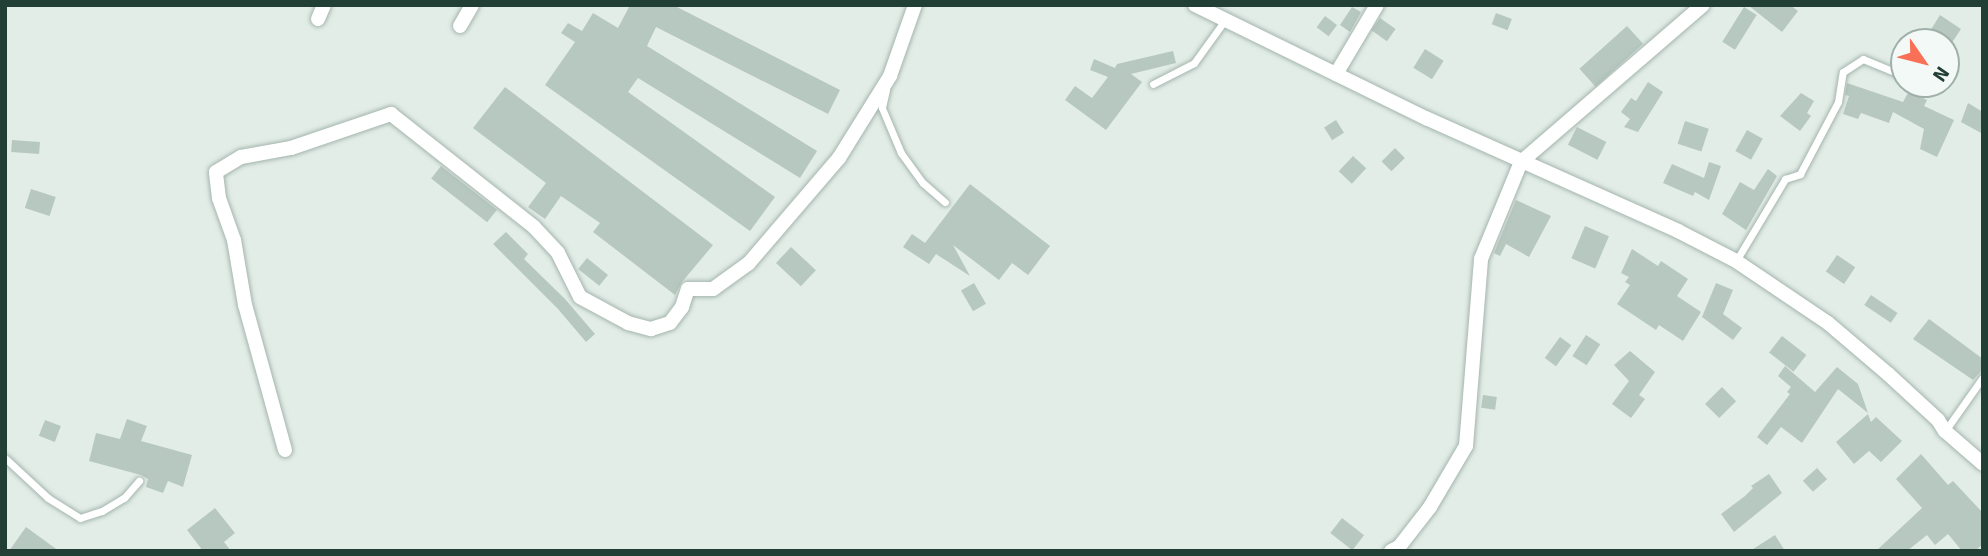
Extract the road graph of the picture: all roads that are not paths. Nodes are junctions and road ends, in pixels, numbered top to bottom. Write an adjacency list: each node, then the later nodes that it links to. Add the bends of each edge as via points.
1 (472, 5): 7 (street)
2 (915, 5): 10 (street)
3 (1195, 5): 6 (street)
4 (1377, 5): 9 (street)
5 (1703, 5): 12 (street)
6 (1225, 20): 9 (street); 11 (lane, via 1194,63)
7 (460, 26)
8 (1890, 70): 14 (lane, via 1863,59 1843,72 1838,102 1800,174 1785,179)
9 (1336, 74): 12 (street)
10 (890, 76): 13 (lane, via 882,108 890,130 923,183); 17 (street, via 839,158 749,263 713,289 688,289 670,323 650,329 628,323 580,297 558,253 534,228 391,114 291,148 241,157 216,172)
11 (1153, 84)
12 (1521, 162): 14 (street); 21 (street, via 1481,259 1466,446 1430,507)
13 (944, 202)
14 (1736, 261): 16 (street, via 1828,323)
15 (1983, 377): 16 (lane)
16 (1945, 431): 19 (street)
17 (285, 450)
18 (5, 458): 20 (lane, via 48,498 80,518 102,512)
19 (1983, 464)
20 (139, 481)
21 (1391, 551)

